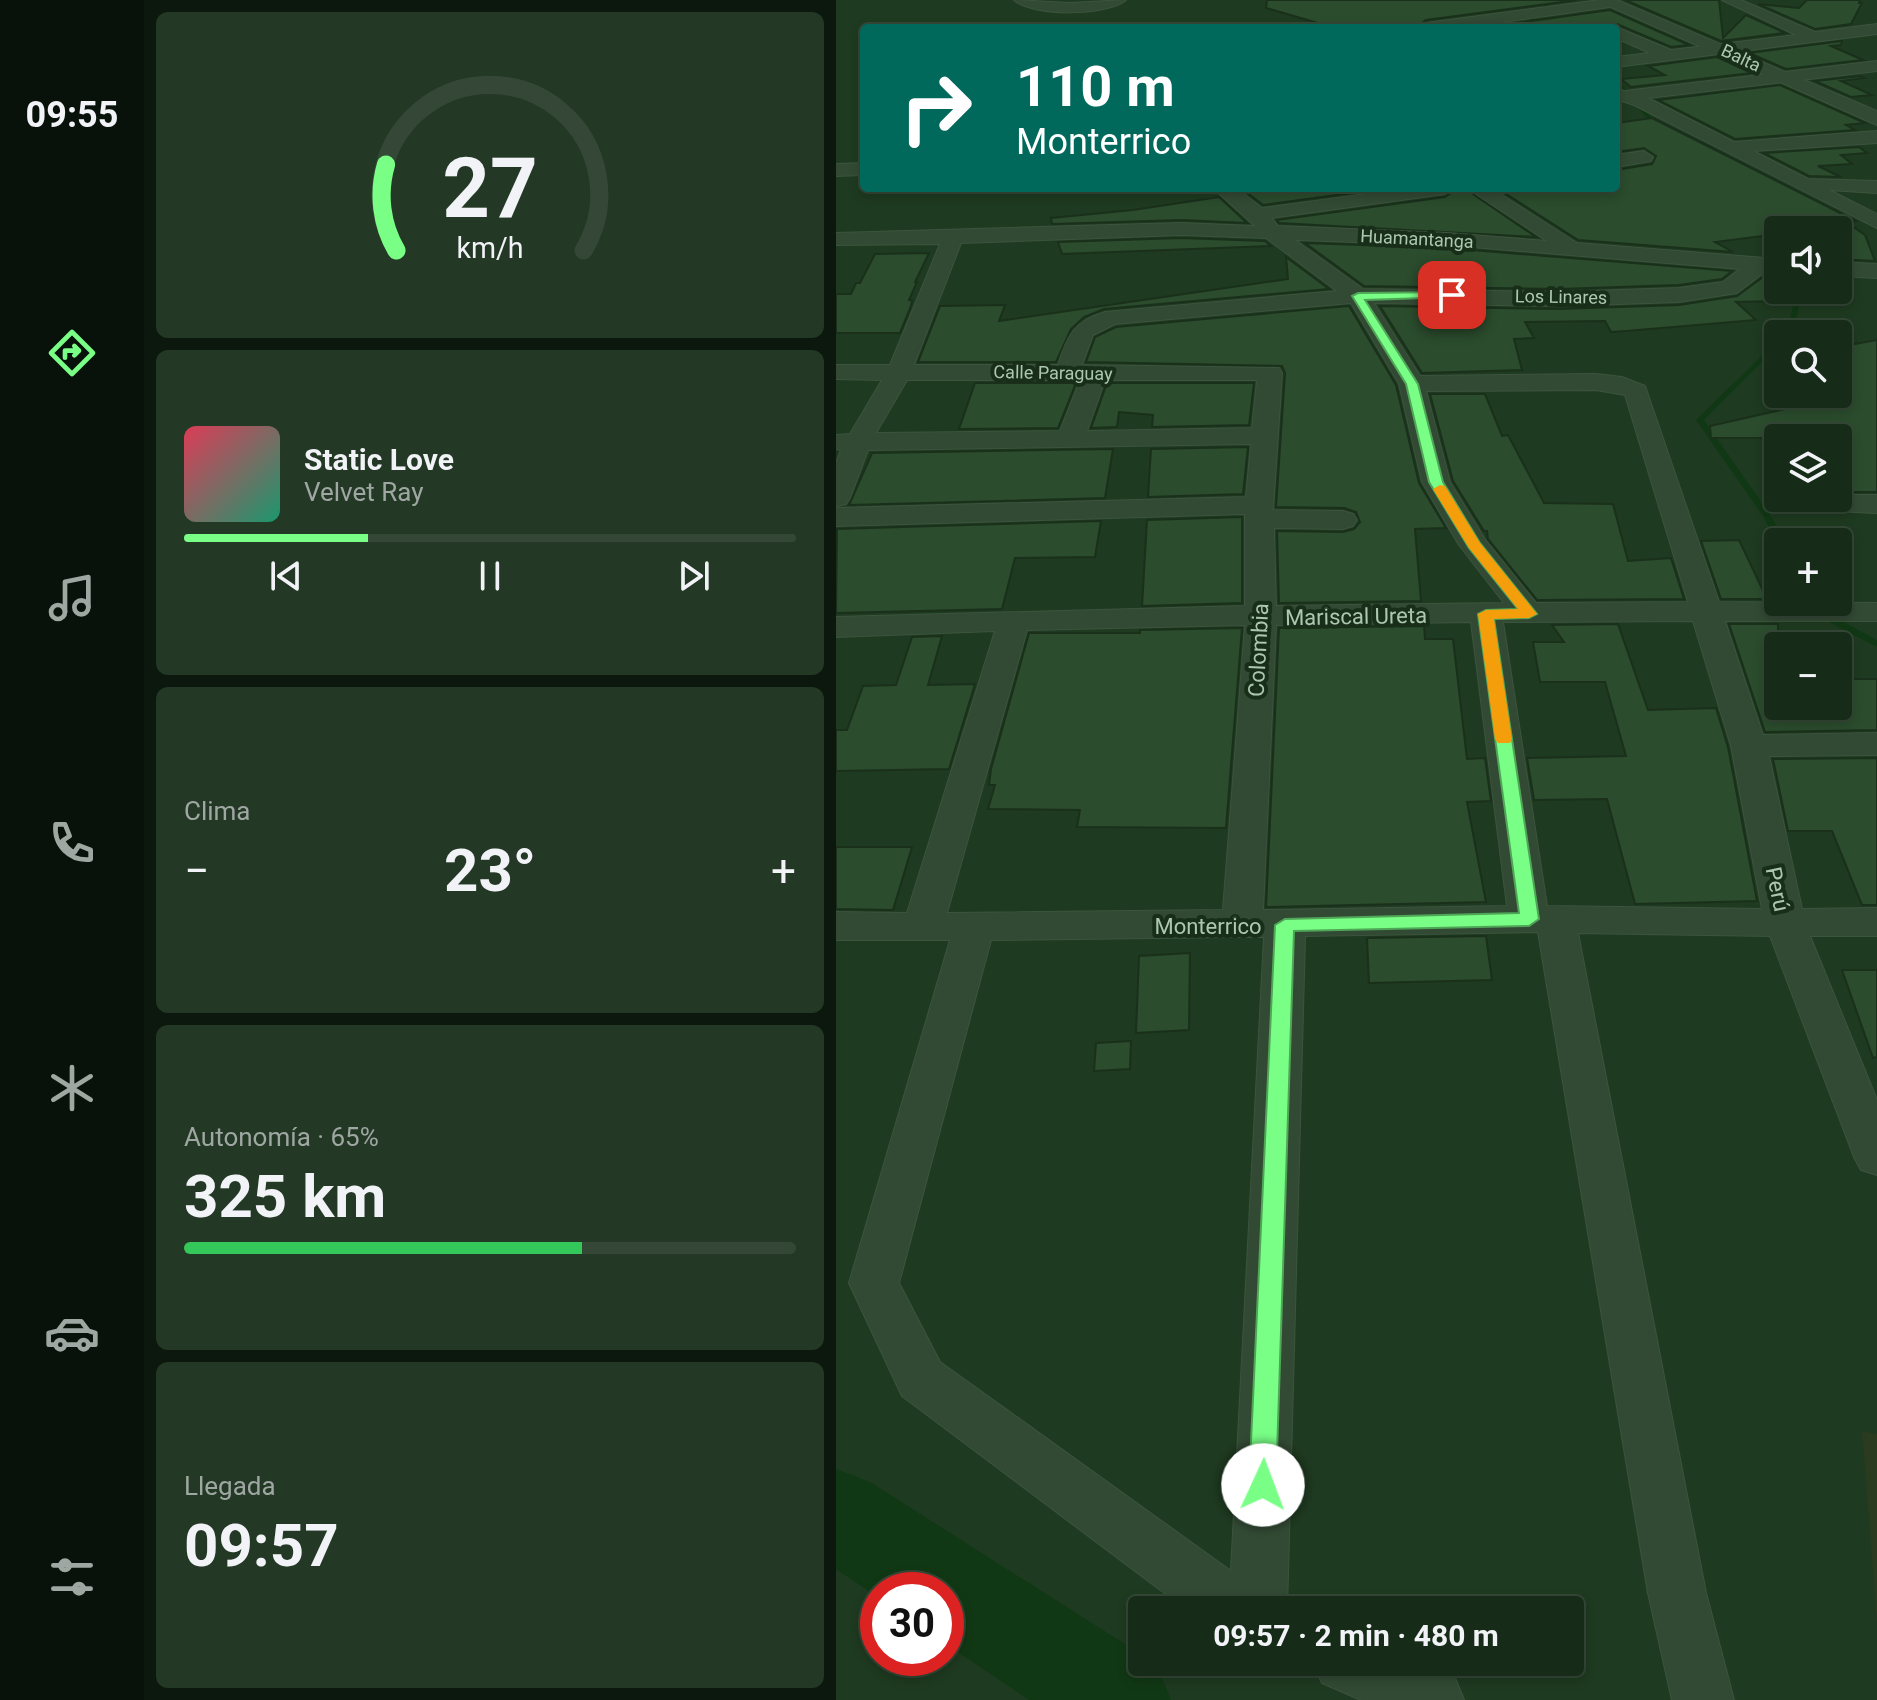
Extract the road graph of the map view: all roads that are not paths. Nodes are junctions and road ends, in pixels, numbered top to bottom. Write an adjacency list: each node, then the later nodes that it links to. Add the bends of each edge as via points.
1 (1021, 0): 2 (street, via 1059,6)
2 (1119, 0)
3 (1538, 0): 6 (street)
4 (1729, 0): 13 (street)
5 (1606, 2): 6 (street); 14 (street, Balta)
6 (1563, 9): 9 (street); 10 (street)
7 (1452, 11): 8 (street)
8 (1481, 24)
9 (1488, 24)
10 (1598, 24)
11 (1877, 29): 13 (street)
12 (1620, 34): 15 (street)
13 (1815, 37): 14 (street); 17 (street)
14 (1719, 48): 15 (street); 18 (street, Balta)
15 (1667, 54): 16 (street); 19 (street)
16 (1620, 61)
17 (1877, 64): 18 (street)
18 (1780, 77): 19 (street); 21 (street, Balta)
19 (1730, 83): 20 (street)
20 (1621, 97): 23 (street)
21 (1877, 119)
22 (1877, 137): 23 (street)
23 (1731, 147): 28 (street)
24 (1644, 157): 25 (street)
25 (1620, 160)
26 (860, 169): 27 (street)
27 (836, 170)
28 (1801, 181): 29 (street); 36 (street)
29 (1877, 187)
30 (1228, 192): 35 (street)
31 (1332, 192): 34 (street)
32 (1421, 192): 34 (street)
33 (1483, 192): 41 (street)
34 (1348, 204): 35 (street)
35 (1257, 214): 37 (street); 38 (street)
36 (1877, 222)
37 (1181, 229): 38 (street, Huamantanga); 39 (street, Huamantanga)
38 (1272, 233): 41 (street, Huamantanga); 46 (street)
39 (953, 237): 40 (street, Huamantanga); 48 (street)
40 (836, 239)
41 (1574, 249): 42 (street, Huamantanga)
42 (1764, 265)
43 (1764, 267): 46 (street, Los Linares, via 1729,288 1679,295)
44 (1852, 270): 45 (street)
45 (1877, 271)
46 (1358, 296): 49 (street, Los Linares, via 1090,323 1083,328); 52 (street)
47 (836, 372): 48 (street, Calle Paraguay)
48 (899, 372): 49 (street, Calle Paraguay); 55 (street)
49 (1068, 372): 51 (street, Calle Paraguay)
50 (1270, 373): 51 (street, Calle Paraguay); 53 (street, Colombia)
51 (1095, 374): 54 (street)
52 (1412, 384): 62 (street, Perú, via 1596,382 1636,391); 65 (street, via 1436,482 1474,545)
53 (1264, 436): 54 (street); 59 (street, Colombia)
54 (1071, 437): 55 (street)
55 (847, 442): 56 (street)
56 (836, 498)
57 (1852, 504): 58 (street)
58 (1877, 504)
59 (1260, 512): 60 (street); 61 (street); 66 (street, Colombia)
60 (836, 517)
61 (1343, 520)
62 (1708, 611): 63 (street, Mariscal Ureta); 65 (street, Mariscal Ureta); 70 (street, Perú)
63 (1874, 612)
64 (1486, 614): 65 (street, Mariscal Ureta); 66 (street, Mariscal Ureta); 71 (street)
65 (1529, 614)
66 (1261, 617): 67 (street, Mariscal Ureta); 75 (street, Colombia)
67 (1014, 620): 68 (street, Mariscal Ureta); 76 (street)
68 (836, 627)
69 (1877, 744): 70 (street)
70 (1749, 746): 73 (street, Perú)
71 (1543, 920): 73 (street, Monterrico); 75 (street, Monterrico); 83 (street)
72 (1877, 922): 73 (street, Monterrico)
73 (1785, 924): 78 (street, Perú)
74 (836, 926): 76 (street, Monterrico)
75 (1263, 926): 77 (street, Monterrico); 80 (street, Colombia)
76 (923, 927): 77 (street, Monterrico)
77 (974, 927): 79 (street, via 874,1283 921,1379)
78 (1877, 1157)
79 (1216, 1596)
80 (1258, 1596)
81 (1376, 1676): 82 (street)
82 (1433, 1700)
83 (1703, 1700)

